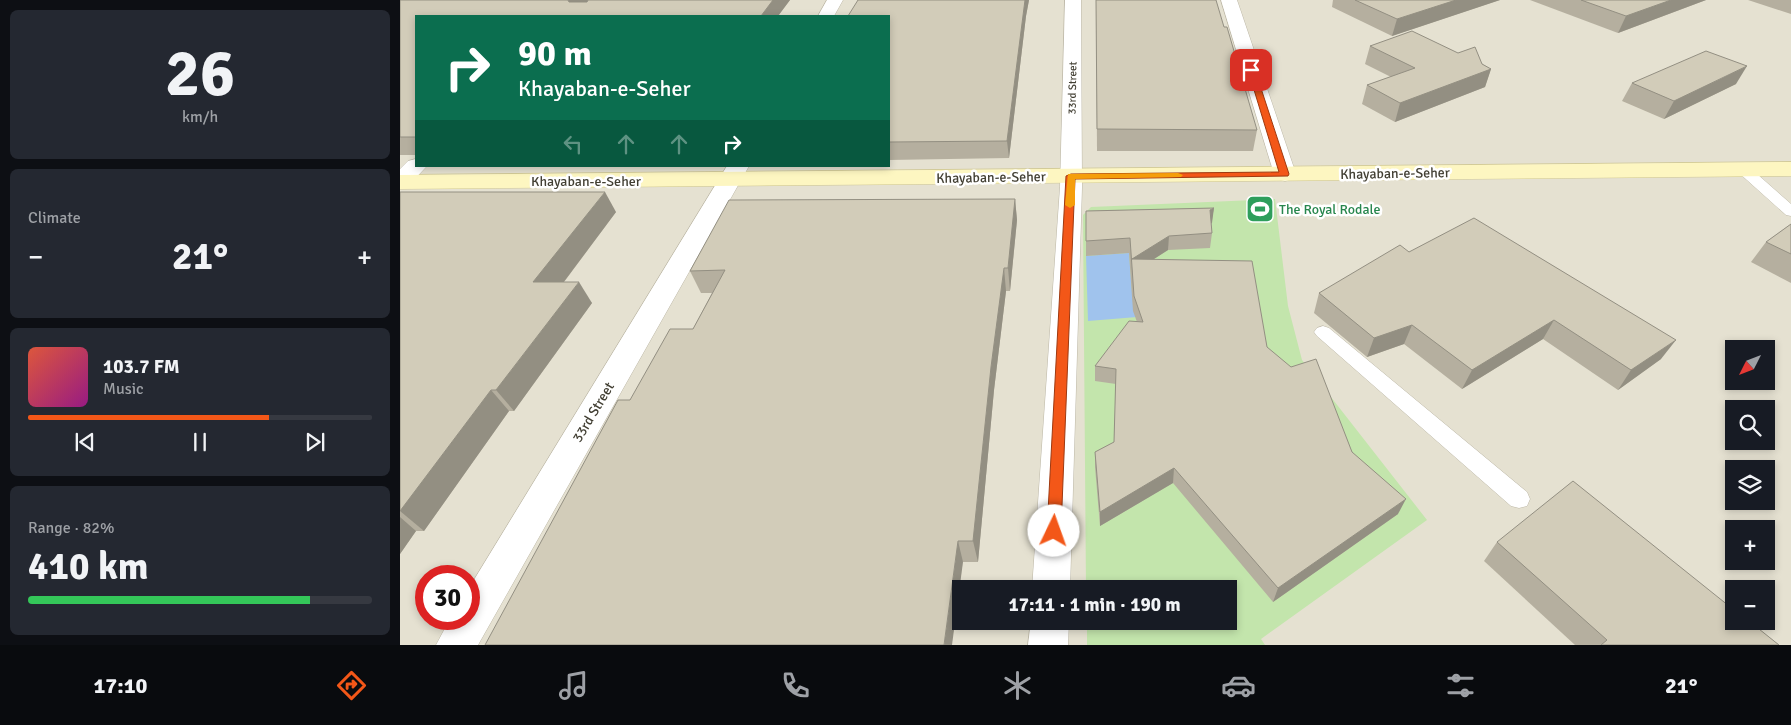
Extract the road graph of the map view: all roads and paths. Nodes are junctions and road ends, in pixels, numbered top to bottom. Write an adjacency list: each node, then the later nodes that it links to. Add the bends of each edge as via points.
1 (835, 0): 4 (street)
2 (1073, 0): 11 (street, 33rd Street)
3 (1229, 0): 7 (street)
4 (827, 15)
5 (415, 167): 10 (street)
6 (1791, 169): 8 (street, Khayaban-e-Seher)
7 (1285, 174): 8 (street, Khayaban-e-Seher); 11 (street, Khayaban-e-Seher)
8 (1750, 176): 11 (street, Khayaban-e-Seher); 12 (street, Khayaban-e-Seher); 14 (lane)
9 (731, 179): 10 (street, Khayaban-e-Seher); 11 (street, Khayaban-e-Seher); 13 (street, Khayaban-e-Seher); 19 (street, 33rd Street)
10 (400, 181)
11 (1071, 182): 17 (street, 33rd Street)
12 (1791, 182)
13 (400, 194)
14 (1791, 212)
15 (1323, 332): 16 (lane)
16 (1519, 500)
17 (1051, 580)
18 (1049, 630): 20 (street)
19 (456, 645)
20 (1048, 645)

